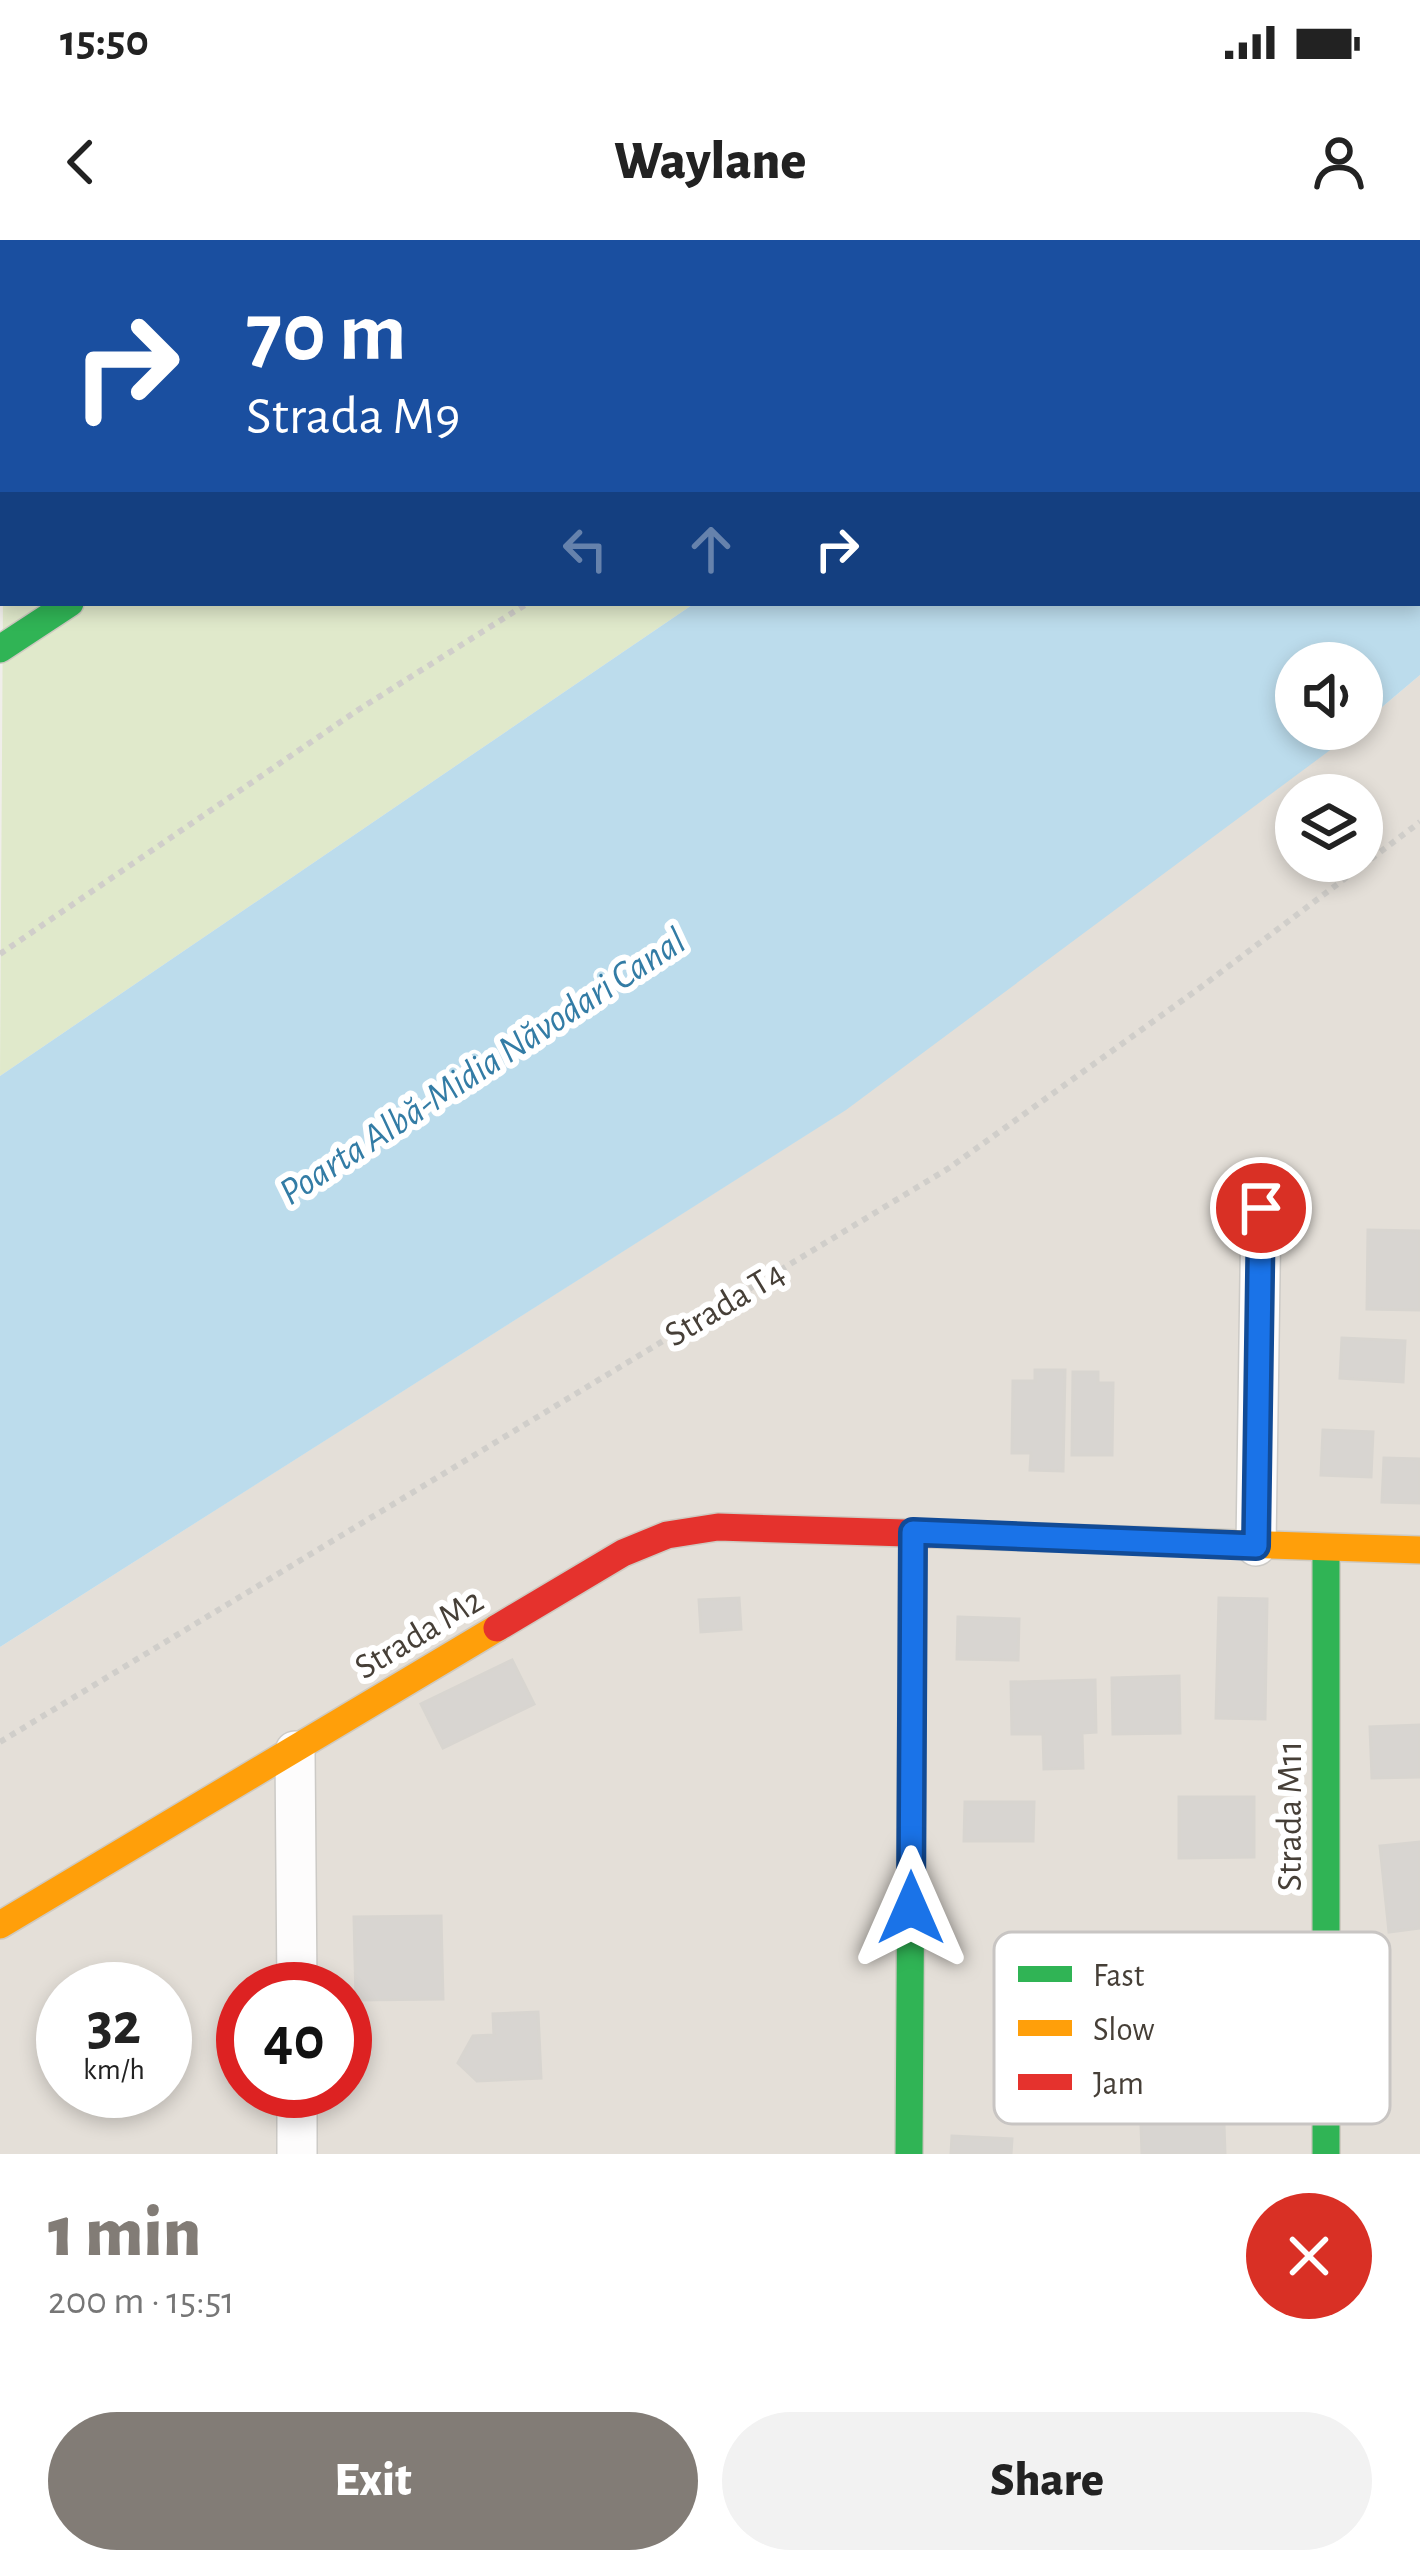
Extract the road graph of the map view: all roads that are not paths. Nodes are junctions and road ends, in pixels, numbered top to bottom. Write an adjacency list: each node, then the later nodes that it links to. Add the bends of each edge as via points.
1 (65, 606): 2 (street)
2 (0, 649)
3 (1261, 1208): 5 (street)
4 (913, 1532): 5 (street, Strada M2); 8 (street, Strada M2, via 718,1527 644,1543); 15 (street)
5 (1256, 1546): 6 (street, Strada M2)
6 (1326, 1549): 7 (street, Strada M2); 10 (street, Strada M11)
7 (1420, 1550)
8 (295, 1750): 9 (street, Strada M2); 11 (street)
9 (0, 1925)
10 (1327, 1932)
11 (297, 1962)
12 (297, 2118): 14 (street)
13 (1327, 2124): 16 (street, Strada M11)
14 (297, 2154)
15 (910, 2154)
16 (1327, 2154)

